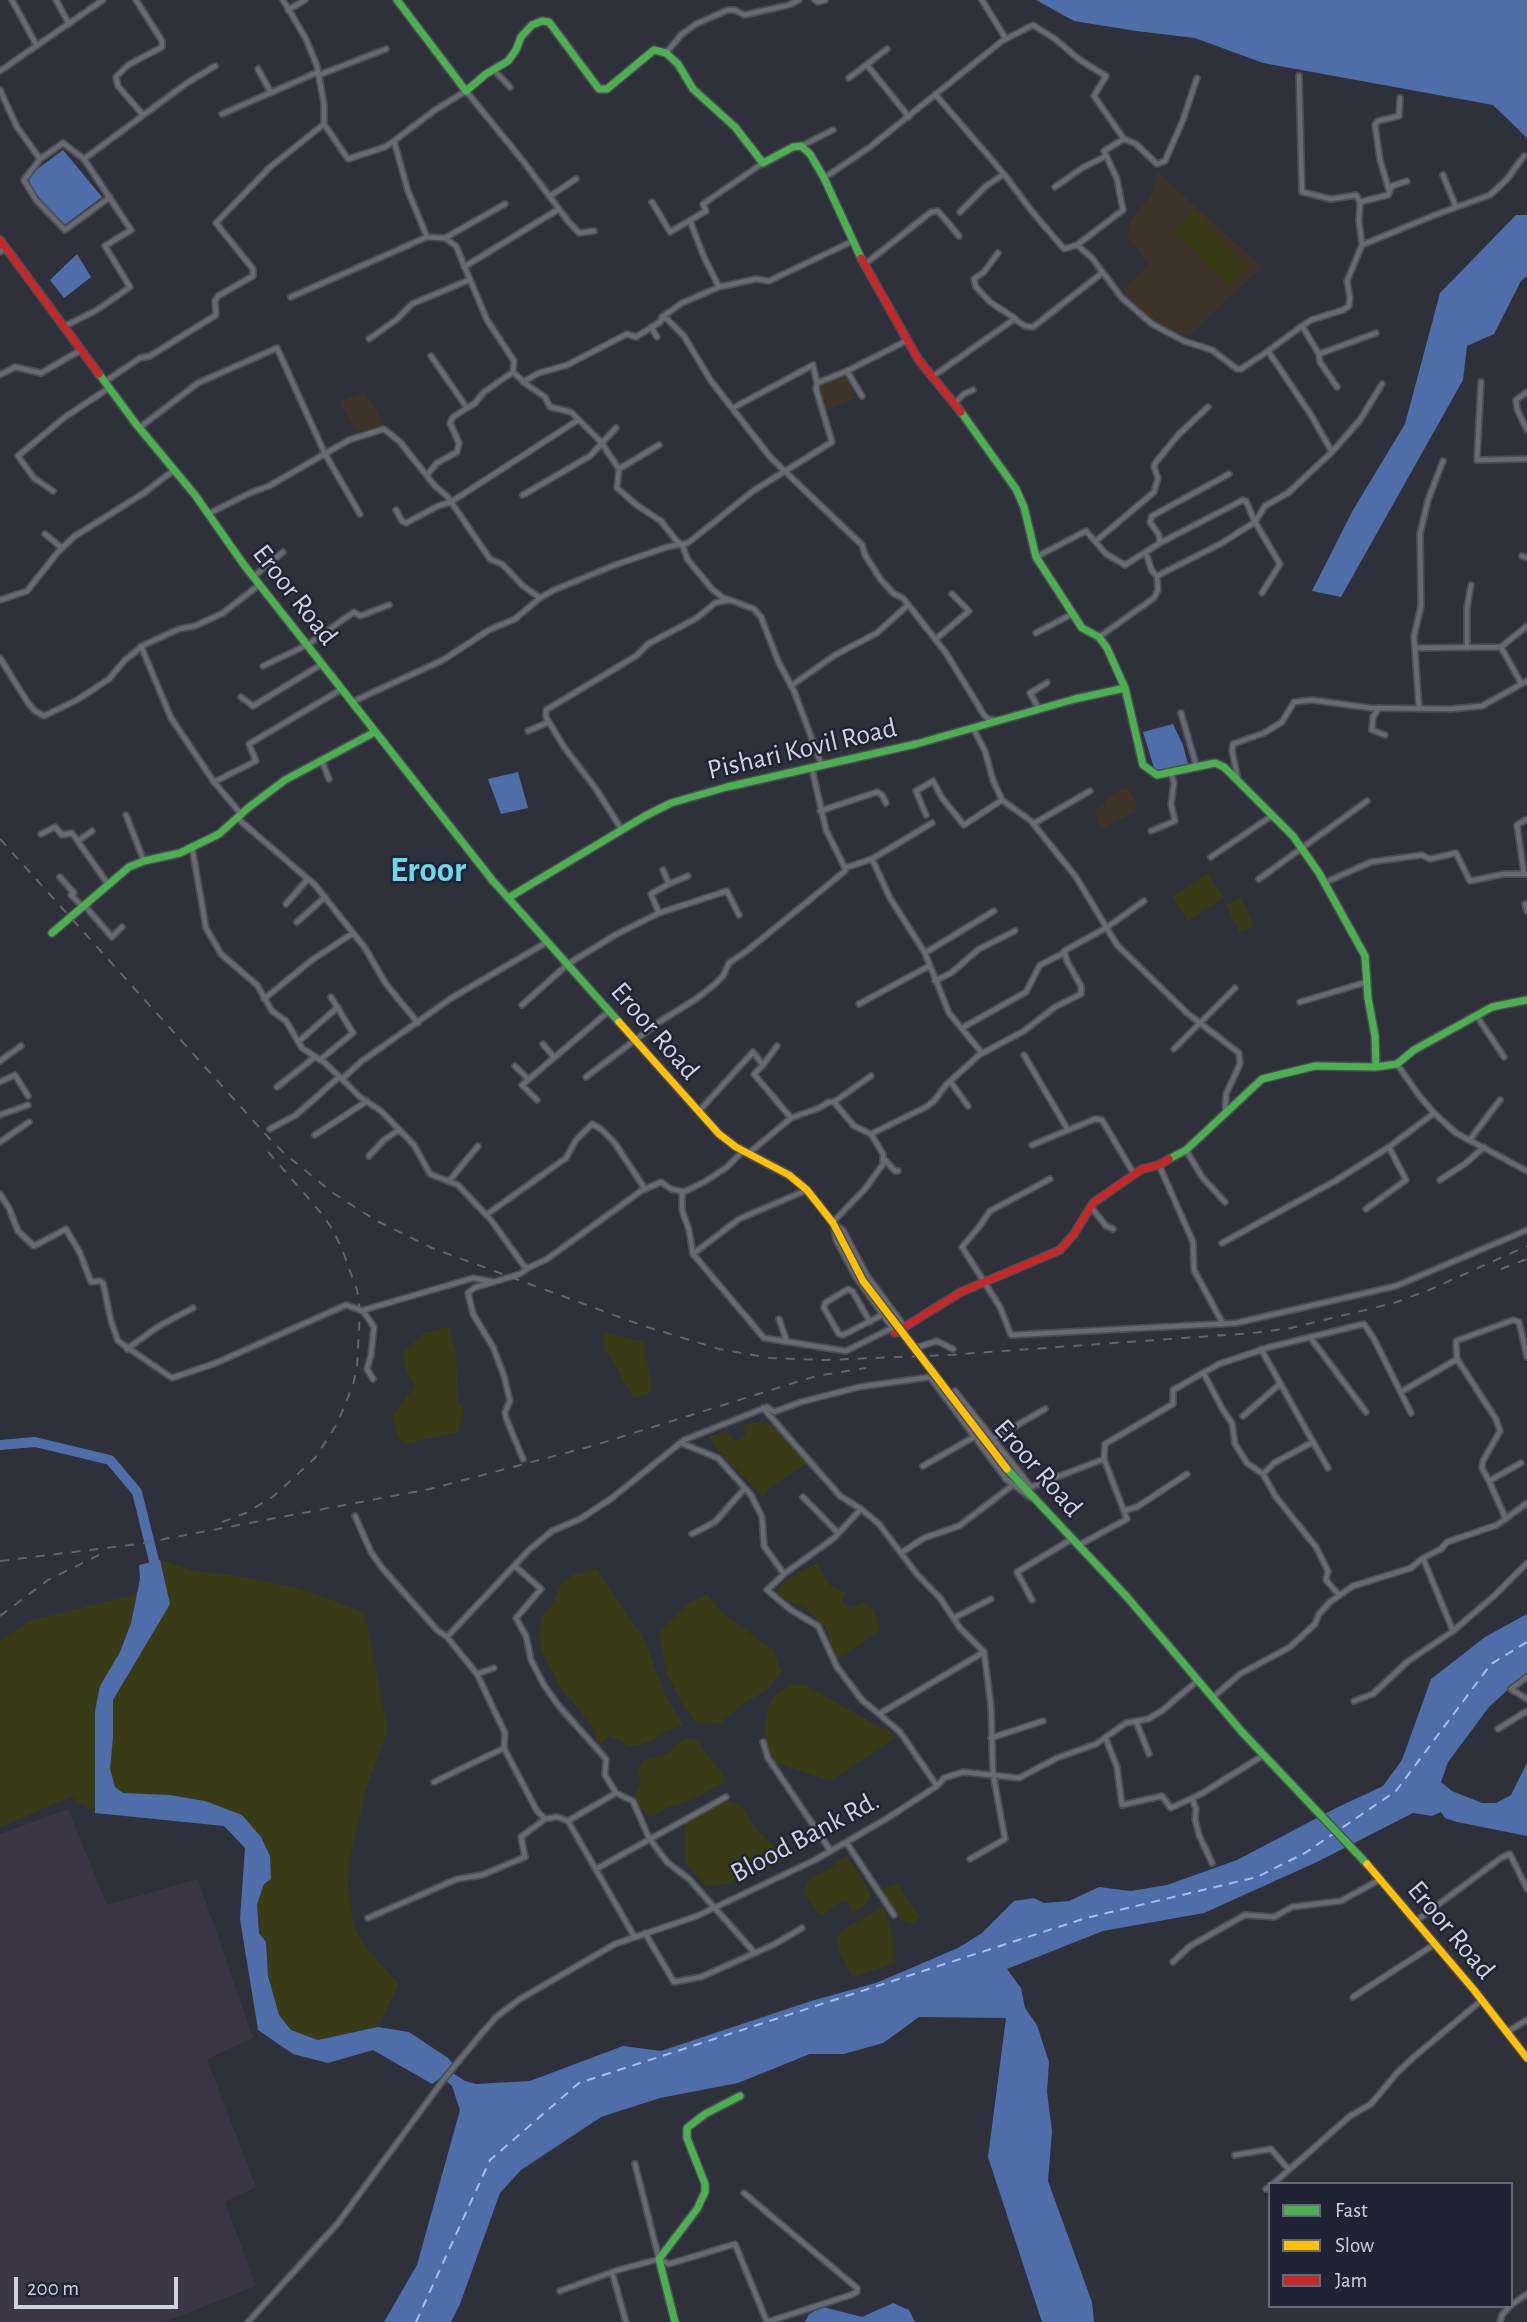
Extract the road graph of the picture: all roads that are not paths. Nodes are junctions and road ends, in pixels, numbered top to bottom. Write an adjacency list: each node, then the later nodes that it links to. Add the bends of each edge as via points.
1 (12, 0): 15 (street)
2 (56, 0): 13 (street)
3 (103, 0): 13 (street)
4 (136, 0): 35 (street, via 162,47 128,65 116,78)
5 (283, 0): 12 (street)
6 (305, 0): 12 (street)
7 (397, 0): 30 (main road)
8 (799, 0): 18 (street, via 744,15 728,10 696,23)
9 (815, 0): 10 (street)
10 (825, 0)
11 (982, 0): 14 (street)
12 (288, 10): 24 (street, via 312,51)
13 (69, 24): 15 (street)
14 (1006, 39): 32 (street); 39 (street, via 1033,25 1106,76 1094,96)
15 (37, 46): 23 (street)
16 (386, 49): 24 (street)
17 (887, 49): 19 (street)
18 (666, 52): 22 (main road, via 654,51 623,78 599,89 561,36 549,22 542,21 532,25 508,61); 46 (main road, via 693,89 735,127)
19 (867, 65): 26 (street); 36 (street)
20 (215, 66): 35 (street)
21 (258, 69): 31 (street)
22 (494, 70): 28 (street); 30 (main road)
23 (0, 71)
24 (319, 74): 31 (street); 37 (street)
25 (1299, 76): 57 (street, via 1302,192 1331,199 1356,195)
26 (849, 78)
27 (1197, 78): 39 (street, via 1165,161 1157,164)
28 (510, 87)
29 (0, 90): 44 (street, via 17,127)
30 (466, 91): 40 (street); 54 (street)
31 (271, 93): 34 (street)
32 (935, 94): 36 (street); 47 (street)
33 (1400, 98): 53 (street, via 1399,116 1375,125)
34 (222, 114)
35 (143, 115): 45 (street)
36 (909, 117): 49 (street)
37 (324, 124): 40 (street, via 348,159); 99 (street, via 269,168 216,223 253,269 253,276 218,296 216,315 140,358)
38 (832, 130): 41 (street)
39 (1124, 139): 42 (street, via 1104,151)
40 (394, 141): 65 (street)
41 (802, 146): 46 (main road); 49 (main road)
42 (1106, 156): 52 (street); 69 (street, via 1117,179 1123,210)
43 (1524, 156): 59 (street, via 1490,195)
44 (40, 159): 45 (street, via 63,143); 55 (street, via 24,180 65,230)
45 (84, 159): 55 (street)
46 (764, 163): 62 (street, via 703,204 706,211)
47 (1004, 174): 61 (street); 69 (street, via 1064,249)
48 (1443, 175): 59 (street)
49 (824, 178): 68 (main road)
50 (576, 179): 54 (street)
51 (1407, 181): 53 (street)
52 (1055, 187)
53 (1389, 190): 57 (street, via 1388,195)
54 (550, 196): 60 (street)
55 (110, 197): 82 (street, via 131,230 105,246 130,287)
56 (652, 202): 62 (street, via 670,232)
57 (1360, 202): 70 (street)
58 (505, 204): 66 (street)
59 (1457, 207): 70 (street)
60 (559, 209): 63 (street, via 579,233); 74 (street)
61 (960, 212)
62 (690, 221): 77 (street)
63 (594, 231)
64 (959, 236): 73 (street, via 938,211 931,212)
65 (427, 237): 66 (street); 78 (street)
66 (444, 238): 74 (street, via 456,246)
67 (0, 240): 71 (main road, Eroor Road)
68 (854, 241): 73 (main road); 77 (street, via 769,281 756,279)
69 (1077, 245): 75 (street)
70 (1362, 245): 81 (street, via 1347,281 1349,306)
71 (3, 250): 82 (main road, Eroor Road)
72 (998, 253): 80 (street, via 974,279 976,287)
73 (864, 265): 87 (main road)
74 (464, 267): 76 (street)
75 (1102, 273): 80 (street, via 1033,327); 89 (street, via 1152,324 1212,350 1237,369)
76 (469, 280): 86 (street, via 412,304); 93 (street, via 487,320 514,361)
77 (719, 287): 79 (street)
78 (291, 297)
79 (662, 317): 83 (street); 108 (street, via 684,336)
80 (1016, 320): 95 (street)
81 (1302, 326): 89 (street); 90 (street)
82 (63, 327): 88 (main road, Eroor Road)
83 (651, 327): 85 (street); 96 (street)
84 (1377, 333): 90 (street)
85 (657, 337)
86 (369, 339)
87 (908, 340): 92 (street); 95 (main road)
88 (81, 350): 94 (street, via 41,373 15,367); 99 (main road, Eroor Road)
89 (1268, 351): 115 (street)
90 (1320, 355): 101 (street)
91 (431, 356): 107 (street)
92 (847, 370): 98 (street); 104 (street)
93 (513, 372): 96 (street); 107 (street)
94 (0, 375)
95 (931, 377): 105 (main road)
96 (523, 382): 109 (street, via 545,397 550,407 571,412)
97 (1481, 382): 117 (street, via 1477,460)
98 (817, 383): 108 (street, via 813,365); 121 (street, via 832,442)
99 (108, 384): 110 (main road, Eroor Road); 124 (street, via 18,456 36,480)
100 (1382, 384): 115 (street, via 1360,420)
101 (1337, 387)
102 (973, 390): 105 (street)
103 (1527, 392): 112 (street, via 1516,400)
104 (862, 396)
105 (954, 404): 138 (main road, via 1016,489)
106 (1208, 407): 132 (street, via 1156,462 1154,492)
107 (467, 408): 123 (street, via 450,423 459,443 457,452)
108 (733, 408): 121 (street)
109 (578, 420): 113 (street); 126 (street)
110 (139, 428): 116 (street, via 198,383 277,348); 120 (main road, Eroor Road)
111 (616, 428): 113 (street)
112 (1527, 430)
113 (601, 442): 119 (street); 125 (street, via 590,456)
114 (659, 445): 119 (street)
115 (1332, 452): 130 (street, via 1288,493 1265,506)
116 (325, 454): 123 (street, via 349,440 384,429); 128 (street); 129 (street)
117 (1527, 459)
118 (1443, 461): 157 (street, via 1420,534 1421,606)
119 (620, 469): 134 (street, via 617,488 661,521)
120 (174, 470): 128 (main road, Eroor Road); 135 (street)
121 (783, 471): 134 (street); 149 (street, via 852,533 881,580)
122 (1229, 474): 133 (street, via 1152,516 1150,522)
123 (427, 475): 126 (street)
124 (54, 491)
125 (523, 495)
126 (451, 502): 127 (street, via 406,523); 145 (street, via 490,559)
127 (396, 510)
128 (208, 514): 140 (main road, Eroor Road)
129 (360, 514)
130 (1255, 522): 133 (street, via 1243,500); 139 (street); 143 (street, via 1280,564)
131 (45, 534): 135 (street)
132 (1096, 541): 137 (street, via 1106,554 1125,565); 138 (street, via 1086,531)
133 (1160, 543): 137 (street)
134 (682, 545): 145 (street, via 615,565); 147 (street, via 702,578)
135 (62, 548): 146 (street, via 27,592)
136 (283, 552): 140 (street)
137 (1146, 553): 139 (street)
138 (1036, 558): 150 (main road)
139 (1157, 576): 153 (street, via 1154,598)
140 (253, 577): 141 (main road, Eroor Road)
141 (259, 585): 155 (main road, Eroor Road); 156 (street, via 223,613)
142 (1471, 585): 158 (street)
143 (1262, 593)
144 (952, 594): 154 (street, via 969,611)
145 (540, 598): 169 (street, via 515,619 443,660)
146 (0, 600)
147 (729, 600): 165 (street, via 754,609 761,617); 175 (street, via 715,603 548,708)
148 (389, 605): 155 (street, via 360,617 354,612)
149 (908, 606): 154 (street); 165 (street, via 877,633 835,655)
150 (1072, 614): 152 (street); 153 (main road, via 1082,628)
151 (1527, 626): 159 (street)
152 (1036, 633)
153 (1099, 637): 166 (main road)
154 (936, 639): 174 (street, via 984,715)
155 (307, 645): 161 (main road, Eroor Road); 162 (street)
156 (141, 646): 160 (street, via 109,679 44,716 28,703); 187 (street, via 171,718)
157 (1415, 648): 158 (street); 172 (street)
158 (1467, 648): 159 (street)
159 (1501, 648): 163 (street)
160 (0, 658)
161 (322, 664): 167 (main road, Eroor Road); 168 (street, via 253,706)
162 (263, 666)
163 (1524, 682): 172 (street, via 1482,706)
164 (1047, 683): 171 (street, via 1030,693)
165 (792, 686): 181 (street)
166 (1125, 688): 171 (main road, Pishari Kovil Road); 184 (main road, via 1143,765 1157,775)
167 (342, 690): 169 (main road, Eroor Road); 187 (street, via 249,744 256,761)
168 (241, 697)
169 (352, 702): 178 (main road, Eroor Road)
170 (1379, 708): 172 (street); 179 (street, via 1372,730); 186 (street, via 1294,702 1282,722 1233,744)
171 (1039, 709): 174 (main road, Pishari Kovil Road)
172 (1419, 709)
173 (1181, 713): 182 (street)
174 (1000, 721): 176 (main road, Pishari Kovil Road)
175 (549, 722): 177 (street); 201 (street)
176 (972, 729): 181 (main road, Pishari Kovil Road); 189 (street)
177 (528, 731)
178 (374, 732): 180 (main road); 221 (main road, Eroor Road)
179 (1385, 735)
180 (323, 761): 185 (street); 194 (main road, via 285,780)
181 (822, 766): 183 (main road, Pishari Kovil Road)
182 (1197, 768): 184 (main road); 186 (main road, via 1215,763)
183 (812, 769): 192 (street); 201 (main road, Pishari Kovil Road, via 671,803)
184 (1171, 773): 202 (street, via 1175,821)
185 (329, 779)
186 (1238, 780): 196 (main road)
187 (214, 782): 194 (street)
188 (1090, 791): 199 (street)
189 (1003, 800): 195 (street, via 964,825 933,781 916,791); 199 (street)
190 (1367, 801): 206 (street)
191 (886, 803): 192 (street, via 877,793)
192 (820, 811): 210 (street)
193 (127, 815): 209 (street)
194 (239, 816): 205 (main road, via 219,834); 215 (street)
195 (926, 816)
196 (1273, 816): 206 (main road); 207 (street)
197 (1527, 818): 212 (street, via 1517,825)
198 (932, 823): 208 (street)
199 (1033, 824): 232 (street, via 1076,877)
200 (92, 831): 204 (street)
201 (622, 831): 221 (main road, Pishari Kovil Road)
202 (1151, 831)
203 (41, 834): 204 (street, via 55,827 62,835 72,833)
204 (78, 841): 218 (street)
205 (192, 846): 209 (main road); 245 (street, via 206,928 221,954 248,975)
206 (1301, 848): 216 (street); 217 (main road)
207 (1211, 857)
208 (872, 859): 210 (street); 237 (street)
209 (144, 861): 218 (main road)
210 (845, 868): 256 (street, via 729,963 714,985)
211 (663, 870): 219 (street)
212 (1525, 874): 217 (street, via 1470,881 1456,853 1371,862)
213 (688, 876): 219 (street)
214 (60, 877): 225 (street)
215 (309, 879): 220 (street); 223 (street)
216 (1259, 879)
217 (1325, 883): 242 (main road, via 1362,947)
218 (108, 884): 225 (main road)
219 (669, 884): 228 (street, via 651,894)
220 (325, 897): 230 (street); 235 (street)
221 (508, 898): 236 (main road, Eroor Road)
222 (1144, 901): 232 (street)
223 (286, 904)
224 (1525, 904): 227 (street)
225 (83, 905): 231 (street, via 112,937); 234 (main road)
226 (994, 911): 237 (street)
227 (1527, 912)
228 (659, 913): 229 (street, via 727,891); 239 (street)
229 (739, 915)
230 (297, 922)
231 (122, 927)
232 (1106, 928): 238 (street); 253 (street, via 1117,946)
233 (1015, 931): 241 (street, via 979,949)
234 (52, 933)
235 (353, 933): 245 (street); 254 (street)
236 (547, 942): 239 (main road, Eroor Road); 254 (street)
237 (925, 953): 240 (street)
238 (1064, 953): 255 (street, via 1040,965 1026,992); 262 (street, via 1081,994)
239 (569, 964): 248 (street); 251 (main road, Eroor Road)
240 (929, 965): 241 (street); 249 (street)
241 (935, 981): 255 (street, via 949,1013)
242 (1367, 982): 247 (street); 271 (main road)
243 (1235, 988): 253 (street)
244 (331, 997): 250 (street)
245 (264, 999): 257 (street, via 286,1021)
246 (1527, 1000): 252 (main road, via 1503,1003)
247 (1300, 1003)
248 (522, 1004)
249 (859, 1004)
250 (338, 1007): 257 (street); 266 (street, via 353,1033)
251 (609, 1010): 256 (main road, Eroor Road); 264 (street)
252 (1476, 1015): 265 (street); 268 (main road)
253 (1199, 1021): 261 (street); 288 (street, via 1239,1053)
254 (418, 1023): 274 (street)
255 (962, 1028): 262 (street)
256 (635, 1041): 273 (street); 286 (main road, Eroor Road)
257 (298, 1042): 266 (street)
258 (543, 1044): 264 (street)
259 (21, 1046): 267 (street)
260 (776, 1046): 269 (street)
261 (1174, 1049)
262 (982, 1053): 276 (street)
263 (1024, 1055): 294 (street)
264 (553, 1056): 275 (street)
265 (1504, 1057)
266 (318, 1059): 274 (street); 278 (street)
267 (0, 1060)
268 (1397, 1064): 271 (main road); 287 (street)
269 (763, 1065): 286 (street, via 753,1052); 290 (street, via 754,1074)
270 (515, 1066): 275 (street)
271 (1376, 1067): 288 (main road, via 1315,1066 1262,1079)
272 (871, 1076): 283 (street)
273 (586, 1077)
274 (341, 1078): 282 (street); 292 (street, via 296,1115)
275 (528, 1079): 280 (street, via 522,1084)
276 (950, 1081): 285 (street); 295 (street, via 926,1107)
277 (0, 1082): 279 (street, via 15,1075)
278 (277, 1087)
279 (28, 1096)
280 (537, 1100)
281 (1500, 1100): 297 (street)
282 (367, 1101): 293 (street); 296 (street)
283 (834, 1102): 290 (street); 295 (street, via 854,1126)
284 (28, 1105): 289 (street)
285 (968, 1106)
286 (698, 1112): 304 (main road, Eroor Road)
287 (1434, 1113): 297 (street, via 1456,1133); 301 (street)
288 (1225, 1114): 303 (main road)
289 (0, 1115)
290 (790, 1118): 304 (street)
291 (29, 1122): 298 (street)
292 (270, 1129)
293 (399, 1130): 305 (street); 313 (street, via 414,1145 430,1174)
294 (1068, 1130): 299 (street); 310 (street, via 1102,1120)
295 (871, 1134): 306 (street)
296 (315, 1135)
297 (1471, 1138): 302 (street)
298 (0, 1142)
299 (1032, 1145)
300 (478, 1146): 313 (street)
301 (1389, 1147): 320 (street, via 1406,1180); 325 (street)
302 (1484, 1147): 309 (street); 312 (street)
303 (1186, 1150): 307 (main road); 318 (street)
304 (746, 1152): 315 (main road, Eroor Road); 316 (street)
305 (369, 1156)
306 (884, 1160): 308 (street); 322 (street)
307 (1159, 1165): 310 (main road); 335 (street, via 1193,1241 1194,1270)
308 (898, 1171)
309 (1527, 1171)
310 (1134, 1174): 319 (main road)
311 (1051, 1179): 329 (street, via 990,1211 962,1247)
312 (1440, 1180)
313 (449, 1181): 321 (street)
314 (645, 1189): 316 (street, via 661,1182); 321 (street, via 614,1142 592,1124 566,1158); 327 (street)
315 (807, 1190): 322 (main road, Eroor Road); 326 (street, via 738,1219)
316 (682, 1193): 326 (street)
317 (0, 1194): 340 (street, via 18,1231 34,1246 66,1229 91,1282 103,1283 116,1336)
318 (1225, 1202)
319 (1090, 1206): 323 (street); 329 (main road, via 1064,1247)
320 (1366, 1209)
321 (486, 1215): 327 (street)
322 (833, 1223): 332 (street, via 845,1257); 336 (street, via 843,1230 866,1274); 341 (main road, Eroor Road, bridge, via 863,1281)
323 (1113, 1229)
324 (1527, 1230): 335 (street, via 1396,1286)
325 (1222, 1243)
326 (693, 1254): 339 (street, via 764,1338)
327 (528, 1268): 328 (street)
328 (495, 1282): 331 (street, via 473,1278); 360 (street, via 468,1293 473,1314 504,1376 510,1401 506,1418)
329 (985, 1283): 335 (street, via 1011,1335); 336 (main road, via 961,1292)
330 (193, 1308): 340 (street)
331 (363, 1311): 340 (street, via 341,1306 176,1378); 347 (street, via 374,1326 367,1369)
332 (882, 1315): 334 (street); 337 (street)
333 (779, 1319): 339 (street)
334 (870, 1321): 334 (street, via 839,1334 825,1303 848,1289)
335 (1223, 1324)
336 (905, 1327): 337 (main road)
337 (894, 1330): 339 (street, via 846,1351)
338 (1310, 1336): 343 (street); 349 (street, via 1364,1324); 353 (street)
339 (787, 1342)
340 (127, 1349)
341 (914, 1349): 342 (street, via 937,1341); 371 (main road, Eroor Road, bridge)
342 (953, 1349)
343 (1261, 1349): 346 (street); 348 (street)
344 (1527, 1357): 345 (street, via 1519,1322 1513,1320 1456,1340)
345 (1457, 1359): 349 (street); 367 (street, via 1500,1431 1483,1461)
346 (1204, 1374): 361 (street, via 1172,1390 1173,1404 1105,1444); 366 (street, via 1232,1423 1235,1444 1247,1462)
347 (373, 1380)
348 (1280, 1384): 355 (street); 358 (street)
349 (1401, 1392): 354 (street)
350 (946, 1398): 351 (street, via 930,1377 859,1387 774,1412); 356 (street); 357 (street, via 955,1391)
351 (764, 1408): 359 (street); 373 (street, via 840,1496)
352 (1045, 1409): 357 (street)
353 (1366, 1412)
354 (1411, 1413)
355 (1243, 1416)
356 (974, 1437): 363 (street); 368 (street)
357 (993, 1439): 361 (street, via 1031,1487)
358 (1313, 1442): 364 (street); 366 (street)
359 (680, 1443): 369 (street, via 718,1458); 383 (street, via 580,1519 552,1531)
360 (523, 1459)
361 (1104, 1459): 374 (street)
362 (1521, 1463): 367 (street)
363 (923, 1466)
364 (1328, 1468)
365 (1187, 1474): 374 (street)
366 (1263, 1474): 385 (street, via 1316,1548 1328,1572 1326,1580)
367 (1489, 1480): 376 (street)
368 (1013, 1485): 371 (street); 380 (street, via 959,1526 924,1538)
369 (745, 1488): 377 (street, via 715,1522); 384 (street, via 762,1517 764,1546)
370 (803, 1497): 378 (street)
371 (1038, 1503): 379 (main road, Eroor Road)
372 (1527, 1503): 376 (street)
373 (861, 1509): 378 (street); 380 (street)
374 (1126, 1510): 379 (street, via 1127,1520)
375 (355, 1516): 390 (street, via 383,1569)
376 (1506, 1519): 381 (street, via 1447,1542)
377 (692, 1534)
378 (838, 1534): 384 (street)
379 (1075, 1542): 387 (street, via 1017,1572); 395 (main road, Eroor Road)
380 (901, 1553): 388 (street)
381 (1423, 1558): 385 (street, via 1411,1568 1353,1586); 389 (street)
382 (1527, 1563): 389 (street)
383 (514, 1566): 390 (street); 413 (street, via 541,1589 516,1619 526,1636 531,1660 558,1705 606,1759 605,1775)
384 (784, 1574): 400 (street, via 767,1590 818,1626 837,1667)
385 (1339, 1595): 396 (street, via 1290,1647 1240,1674)
386 (991, 1599): 388 (street)
387 (1032, 1600)
388 (954, 1618): 391 (street)
389 (1453, 1631): 398 (street, via 1407,1662 1373,1694)
390 (447, 1637): 393 (street)
391 (984, 1652): 400 (street); 404 (street)
392 (494, 1668): 393 (street)
393 (477, 1674): 407 (street, via 505,1732)
394 (1527, 1677): 397 (street, via 1511,1689)
395 (1197, 1681): 396 (main road, Eroor Road); 402 (street, Blood Bank Rd., via 1163,1710)
396 (1212, 1698): 409 (main road, Eroor Road)
397 (1527, 1699)
398 (1354, 1701)
399 (1527, 1711): 403 (street)
400 (879, 1714): 412 (street, via 900,1732)
401 (1043, 1721): 404 (street)
402 (1136, 1721): 405 (street, Blood Bank Rd.); 408 (street)
403 (1498, 1729)
404 (991, 1738): 410 (street)
405 (1106, 1739): 410 (street, Blood Bank Rd., via 1019,1778); 415 (street, via 1117,1767 1122,1805 1162,1796 1171,1808)
406 (763, 1742): 420 (street, via 768,1758)
407 (504, 1748): 411 (street); 416 (street)
408 (1149, 1754)
409 (1264, 1755): 415 (street); 424 (main road, Eroor Road)
410 (993, 1774): 412 (street, Blood Bank Rd., via 963,1772 944,1778); 421 (street, via 1005,1839)
411 (434, 1782)
412 (937, 1786): 419 (street, Blood Bank Rd.)
413 (616, 1793): 417 (street); 418 (street, via 633,1801)
414 (726, 1797): 418 (street)
415 (1192, 1798): 422 (street, via 1199,1835)
416 (545, 1819): 417 (street); 428 (street, via 521,1837 525,1857 482,1875 457,1878)
417 (568, 1821): 423 (street)
418 (649, 1838): 423 (street); 426 (street)
419 (846, 1842): 420 (street, Blood Bank Rd.); 427 (street)
420 (830, 1850): 426 (street, Blood Bank Rd.)
421 (970, 1859)
422 (1212, 1863)
423 (596, 1869): 432 (street)
424 (1381, 1880): 429 (main road, Eroor Road); 435 (street, via 1341,1901 1292,1907 1274,1917 1245,1915 1191,1946)
425 (1527, 1889): 429 (street, via 1510,1854)
426 (715, 1908): 431 (street, Blood Bank Rd.); 434 (street)
427 (894, 1915)
428 (368, 1918)
429 (1416, 1921): 433 (main road, Eroor Road)
430 (802, 1928): 434 (street)
431 (645, 1933): 432 (street, Blood Bank Rd.); 434 (street, via 674,1982 701,1977)
432 (634, 1936): 450 (street, Blood Bank Rd., via 496,2017 444,2079 338,2223)
433 (1435, 1944): 436 (street); 437 (main road, Eroor Road)
434 (754, 1952)
435 (1173, 1962)
436 (1353, 1997)
437 (1482, 2000): 439 (main road, Eroor Road); 444 (street, via 1415,2056 1371,2104 1350,2116)
438 (1527, 2020): 439 (street)
439 (1507, 2032): 440 (main road, Eroor Road)
440 (1527, 2058)
441 (740, 2096): 447 (main road, via 687,2128 705,2192)
442 (1235, 2155): 444 (street, via 1271,2149)
443 (635, 2164): 447 (street)
444 (1289, 2170): 445 (street)
445 (1274, 2182)
446 (744, 2193): 453 (street, via 858,2292)
447 (659, 2259): 448 (street); 452 (main road); 453 (street, via 669,2264 735,2244)
448 (612, 2272): 449 (street); 451 (street)
449 (560, 2291)
450 (248, 2322)
451 (626, 2322)
452 (675, 2322)
453 (767, 2322)

